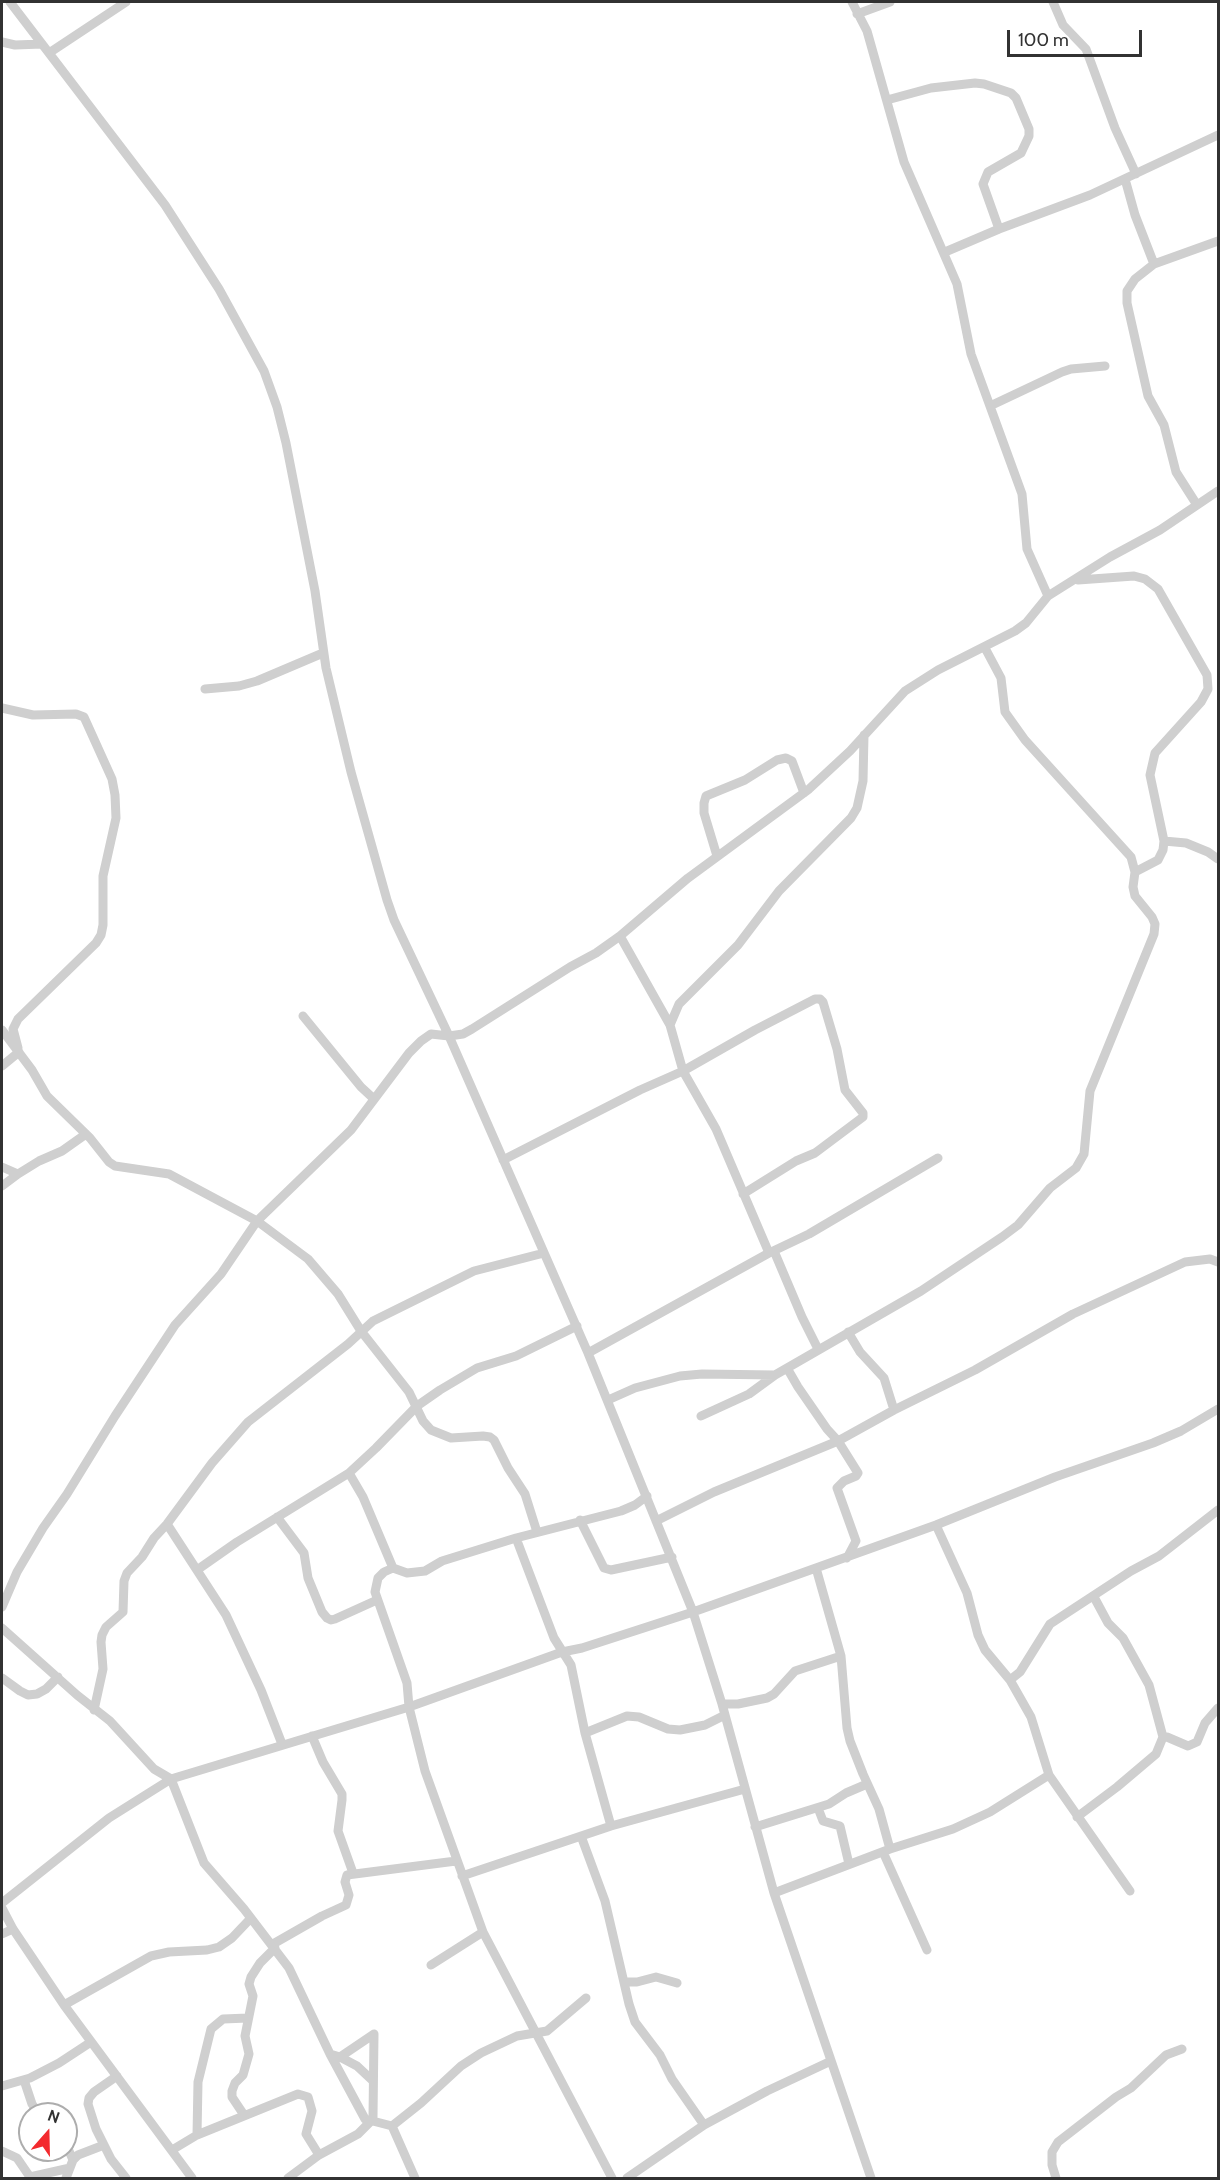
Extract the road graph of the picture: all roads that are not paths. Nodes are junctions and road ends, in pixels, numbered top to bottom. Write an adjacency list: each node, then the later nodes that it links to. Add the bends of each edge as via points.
1 (8, 2): 6 (street); 9 (street)
2 (126, 2): 10 (street)
3 (852, 2): 7 (street)
4 (890, 2): 7 (street)
5 (1053, 2): 13 (street, via 1063,25 1086,49)
6 (2, 4)
7 (857, 14): 11 (street, via 867,31)
8 (2, 42): 9 (street)
9 (42, 44): 10 (street)
10 (49, 53): 26 (street, via 165,205 219,289 264,371 282,422)
11 (887, 99): 15 (street, via 975,83 1016,98 1029,136 1021,153 988,172 983,183); 17 (street, via 904,162)
12 (1218, 135): 13 (street)
13 (1136, 174): 14 (street)
14 (1125, 179): 15 (street); 18 (street)
15 (999, 229): 17 (street)
16 (1218, 241): 18 (street)
17 (945, 252): 20 (street, via 960,297 971,354)
18 (1154, 264): 22 (street, via 1135,279 1127,291 1127,303 1148,396 1164,425 1176,472)
19 (1105, 366): 20 (street, via 1062,372)
20 (990, 406): 24 (street, via 1022,494 1027,549)
21 (1218, 491): 22 (street)
22 (1197, 506): 23 (street)
23 (1076, 580): 24 (street); 33 (street, via 1134,576 1145,579 1158,589 1207,675 1208,689 1201,702 1155,753 1151,763)
24 (1048, 596): 25 (street, via 1026,623)
25 (985, 648): 29 (street, via 912,686); 36 (street, via 1001,678 1005,711 1017,730 1131,857)
26 (323, 653): 27 (street, via 257,681); 41 (street, via 387,900)
27 (205, 689)
28 (2, 708): 42 (street, via 33,715 84,717 112,779 115,795 116,818 103,876 101,934 96,944 18,1019 13,1029)
29 (864, 735): 30 (street); 31 (street)
30 (850, 751): 31 (street); 32 (street)
31 (864, 756): 39 (street, via 861,795 851,818 779,891 731,952 685,997)
32 (804, 793): 34 (street); 34 (street, via 792,761 786,758 706,796 704,813)
33 (1164, 841): 35 (street, via 1186,843); 36 (street, via 1158,860)
34 (717, 856): 37 (street)
35 (1218, 859)
36 (1135, 872): 59 (street, via 1134,896 1152,917 1154,934 1090,1091 1081,1161 1002,1237 921,1291)
37 (620, 936): 39 (street); 41 (street, via 472,1029)
38 (303, 1016): 45 (street)
39 (670, 1025): 44 (street)
40 (2, 1030): 42 (street)
41 (449, 1036): 45 (street, via 431,1034 421,1041); 48 (street)
42 (19, 1052): 43 (street); 46 (street, via 47,1096)
43 (2, 1066)
44 (683, 1071): 48 (street); 52 (street, via 716,1129); 52 (street, via 815,999 823,1002 845,1090 863,1117 814,1153)
45 (374, 1099): 53 (street, via 338,1144)
46 (86, 1134): 50 (street); 53 (street, via 115,1166 169,1174)
47 (938, 1158): 54 (street)
48 (503, 1160): 55 (street)
49 (2, 1167): 50 (street)
50 (18, 1174): 51 (street)
51 (2, 1186)
52 (743, 1194): 54 (street)
53 (257, 1221): 58 (street, via 322,1273); 89 (street, via 221,1274 171,1331 122,1404 28,1552)
54 (772, 1252): 60 (street); 61 (street)
55 (544, 1253): 57 (street); 58 (street, via 459,1277)
56 (1218, 1262): 67 (street, via 1185,1262 1073,1314 975,1370)
57 (576, 1326): 61 (street); 65 (street, via 516,1356 468,1373)
58 (361, 1331): 65 (street); 78 (street, via 248,1422)
59 (848, 1332): 60 (street); 67 (street, via 860,1353 884,1378)
60 (818, 1349): 62 (street)
61 (588, 1353): 64 (street)
62 (787, 1368): 63 (street); 69 (street)
63 (775, 1375): 64 (street, via 680,1376); 68 (street, via 749,1395)
64 (608, 1400): 73 (street)
65 (417, 1406): 72 (street); 80 (street, via 423,1421 439,1434 494,1440 525,1494)
66 (1218, 1409): 79 (street, via 1153,1443 1055,1477)
67 (894, 1410): 70 (street)
68 (700, 1416)
69 (826, 1429): 70 (street); 71 (street)
70 (838, 1441): 71 (street); 83 (street, via 858,1473 837,1488 856,1541)
71 (826, 1447): 77 (street, via 714,1492)
72 (349, 1473): 75 (street); 84 (street)
73 (647, 1496): 76 (street, via 621,1511); 77 (street)
74 (1218, 1510): 87 (street, via 1159,1556)
75 (277, 1517): 86 (street); 88 (street, via 304,1553 308,1578 327,1618 335,1619)
76 (580, 1520): 80 (street); 82 (street, via 604,1568 611,1570)
77 (656, 1521): 82 (street)
78 (167, 1524): 86 (street); 100 (street, via 128,1573 123,1612 102,1635 103,1669)
79 (936, 1526): 83 (street); 96 (street, via 967,1593 985,1650)
80 (537, 1532): 81 (street)
81 (516, 1538): 84 (street, via 442,1561 425,1571 407,1573); 92 (street)
82 (672, 1557): 90 (street)
83 (847, 1558): 85 (street)
84 (393, 1568): 88 (street, via 378,1578)
85 (816, 1569): 90 (street); 93 (street)
86 (197, 1570): 105 (street, via 226,1615)
87 (1094, 1597): 96 (street, via 1050,1624 1020,1672); 104 (street, via 1149,1685)
88 (377, 1600): 98 (street, via 407,1683)
89 (2, 1607)
90 (693, 1612): 92 (street); 97 (street)
91 (2, 1628): 94 (street)
92 (562, 1652): 98 (street); 102 (street, via 571,1665)
93 (841, 1656): 97 (street, via 795,1671 767,1698); 108 (street, via 847,1728)
94 (58, 1677): 95 (street, via 46,1689 28,1695); 100 (street)
95 (2, 1678)
96 (1010, 1680): 106 (street, via 1032,1717)
97 (722, 1704): 101 (street)
98 (409, 1707): 103 (street); 116 (street, via 424,1771)
99 (1218, 1708): 104 (street, via 1205,1723 1197,1742 1188,1746)
100 (94, 1710): 107 (street, via 124,1734 154,1769)
101 (725, 1715): 102 (street, via 705,1725 680,1730 627,1716); 109 (street)
102 (585, 1733): 112 (street)
103 (312, 1736): 105 (street); 118 (street, via 342,1794 338,1831)
104 (1163, 1737): 111 (street, via 1156,1754)
105 (282, 1744): 107 (street)
106 (1049, 1775): 111 (street); 115 (street, via 973,1821)
107 (171, 1779): 122 (street, via 109,1818); 124 (street, via 204,1863)
108 (867, 1784): 110 (street); 115 (street, via 879,1809)
109 (745, 1789): 112 (street); 113 (street)
110 (818, 1808): 113 (street); 117 (street, via 823,1821 840,1826)
111 (1077, 1816): 120 (street)
112 (611, 1826): 114 (street)
113 (755, 1827): 121 (street)
114 (582, 1836): 119 (street); 131 (street, via 605,1900)
115 (887, 1850): 117 (street); 129 (street)
116 (456, 1861): 118 (street); 119 (street)
117 (849, 1864): 121 (street)
118 (353, 1873): 128 (street, via 345,1878 349,1895 346,1905)
119 (462, 1876): 126 (street)
120 (1130, 1891)
121 (774, 1893): 141 (street)
122 (2, 1903)
123 (2, 1908): 125 (street)
124 (251, 1918): 128 (street); 134 (street, via 219,1947 151,1956)
125 (13, 1929): 127 (street); 134 (street)
126 (483, 1932): 130 (street); 136 (street)
127 (2, 1934)
128 (274, 1946): 135 (street, via 251,1977 253,1996); 139 (street, via 289,1968)
129 (927, 1950)
130 (431, 1965)
131 (624, 1982): 132 (street, via 656,1977); 149 (street, via 635,2022)
132 (677, 1983)
133 (586, 1998): 136 (street, via 547,2031)
134 (64, 2005): 137 (street)
135 (248, 2018): 147 (street, via 246,2068 232,2091); 151 (street, via 223,2019 211,2029 198,2082)
136 (536, 2032): 150 (street, via 517,2036 471,2059); 164 (street)
137 (92, 2042): 142 (street); 143 (street)
138 (1182, 2049): 166 (street, via 1166,2055 1131,2088 1058,2142 1052,2152)
139 (330, 2054): 140 (street); 148 (street)
140 (340, 2056): 144 (street); 144 (street, via 374,2034)
141 (831, 2061): 149 (street); 157 (street)
142 (117, 2076): 152 (street, via 89,2098); 153 (street)
143 (24, 2080): 145 (street); 146 (street)
144 (372, 2080): 148 (street)
145 (2, 2086)
146 (31, 2102)
147 (244, 2115): 151 (street); 155 (street, via 297,2094 308,2097 312,2112 306,2134)
148 (370, 2122): 150 (street); 155 (street, via 358,2134)
149 (704, 2125): 165 (street)
150 (392, 2126): 163 (street)
151 (197, 2135): 153 (street)
152 (104, 2145): 156 (street, via 84,2151); 160 (street)
153 (172, 2150): 161 (street)
154 (2, 2151): 158 (street, via 17,2158 30,2177)
155 (319, 2155): 162 (street)
156 (72, 2164): 158 (street); 159 (street)
157 (870, 2175)
158 (50, 2176)
159 (66, 2178)
160 (126, 2178)
161 (192, 2178)
162 (288, 2178)
163 (415, 2178)
164 (612, 2178)
165 (627, 2178)
166 (1056, 2178)

